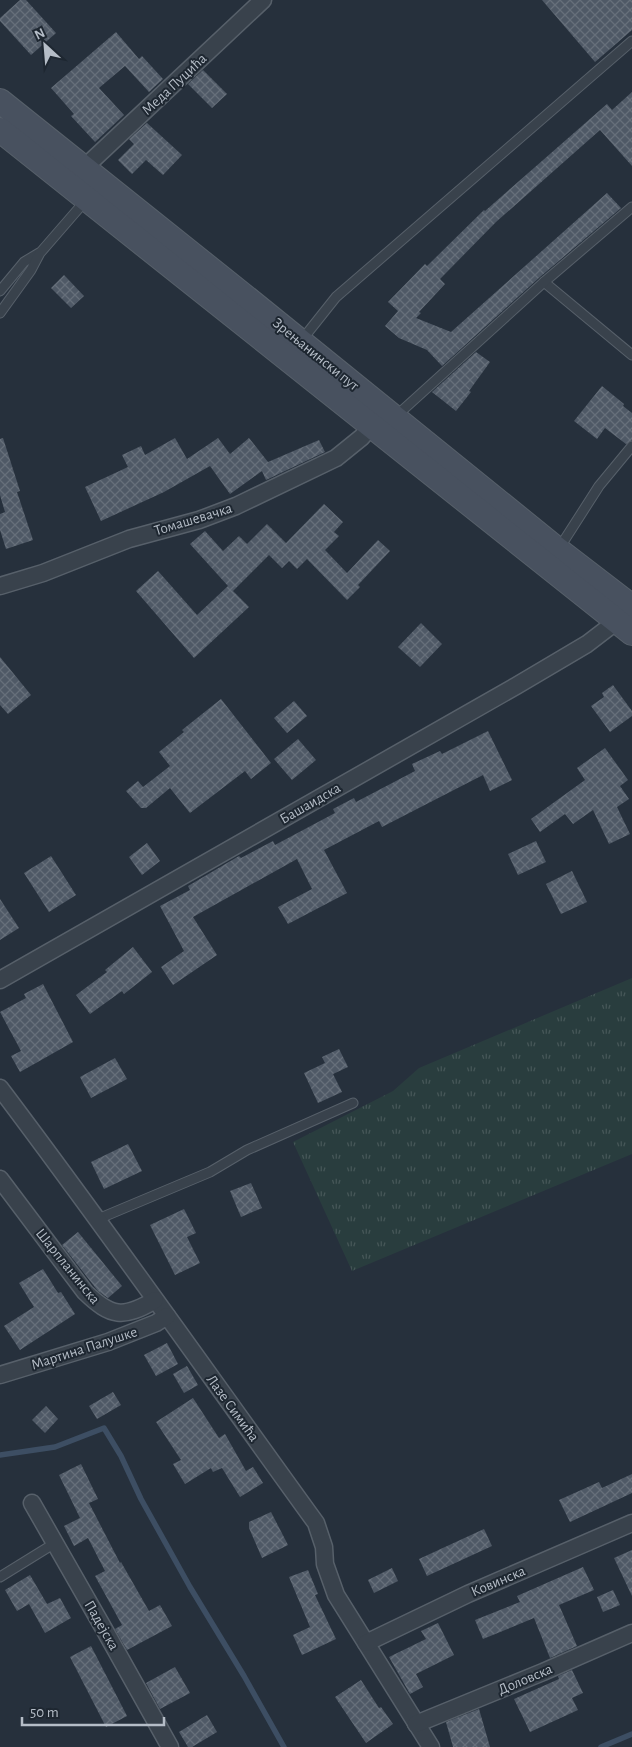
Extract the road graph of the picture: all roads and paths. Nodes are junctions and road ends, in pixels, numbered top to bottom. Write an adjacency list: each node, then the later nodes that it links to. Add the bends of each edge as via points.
1 (263, 0): 5 (street, Меда Пуцића)
2 (632, 41): 12 (lane, via 336,297)
3 (0, 101): 5 (main road, Зрењанински пут)
4 (0, 130): 6 (main road, Зрењанински пут)
5 (84, 168): 12 (main road, Зрењанински пут)
6 (87, 199): 8 (lane); 15 (main road, Зрењанински пут)
7 (632, 207): 9 (lane)
8 (40, 253): 10 (lane, via 24,262); 11 (lane)
9 (544, 282): 13 (lane); 14 (lane)
10 (0, 291)
11 (0, 313)
12 (300, 341): 14 (main road, Зрењанински пут)
13 (632, 355)
14 (395, 417): 17 (main road, Зрењанински пут)
15 (372, 425): 18 (street, Томашевачка, via 336,458 236,506 129,539 43,573); 19 (main road, Зрењанински пут)
16 (632, 446): 17 (lane, via 599,486)
17 (558, 550): 19 (main road, Зрењанински пут)
18 (0, 586)
19 (627, 620): 20 (street, Башаидска)
20 (0, 980)
21 (0, 1088): 24 (street, Лазе Симића)
22 (353, 1103): 24 (lane, via 247,1150 210,1172)
23 (0, 1179): 25 (street, Шарпланинска, via 85,1292 102,1308 123,1313)
24 (98, 1219): 25 (street, Лазе Симића)
25 (154, 1300): 26 (street, Лазе Симића)
26 (167, 1316): 27 (street, Мартина Палушке, via 108,1342); 33 (street, Лазе Симића, via 316,1523 336,1595)
27 (0, 1375)
28 (32, 1503): 30 (street, Падејска)
29 (632, 1523): 33 (street, Ковинска, via 468,1594)
30 (55, 1544): 31 (lane); 35 (street, Падејска)
31 (0, 1577)
32 (632, 1633): 34 (street, Доловска)
33 (366, 1643): 34 (street, Лазе Симића)
34 (416, 1724): 36 (street, Лазе Симића)
35 (164, 1745)
36 (431, 1747)

